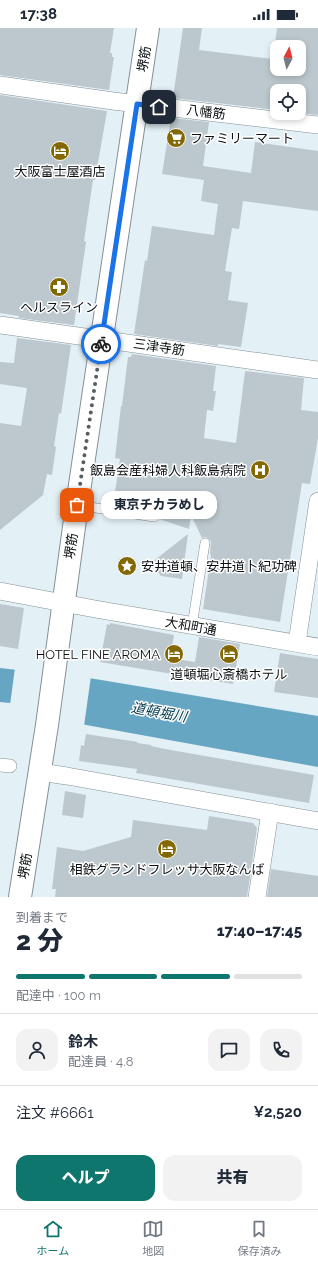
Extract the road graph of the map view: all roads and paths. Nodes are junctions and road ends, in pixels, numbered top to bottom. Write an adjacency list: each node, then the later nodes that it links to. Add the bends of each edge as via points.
1 (148, 28): 3 (main road, 堺筋)
2 (0, 85): 3 (street, 八幡筋)
3 (137, 104): 4 (street, 八幡筋); 6 (main road, 堺筋)
4 (318, 125)
5 (0, 324): 6 (street, 三津寺筋)
6 (101, 339): 7 (street, 三津寺筋); 9 (main road, 堺筋)
7 (318, 370)
8 (318, 501): 15 (street)
9 (77, 505): 10 (lane); 13 (main road, 堺筋)
10 (154, 517)
11 (205, 543): 14 (lane)
12 (0, 591): 13 (street, 大和町通)
13 (63, 603): 14 (street, 大和町通); 17 (main road, 堺筋)
14 (192, 626): 15 (street, 大和町通)
15 (297, 644): 16 (street, 大和町通)
16 (318, 647)
17 (40, 772): 18 (street); 20 (main road, 堺筋)
18 (270, 812): 19 (street); 21 (street)
19 (318, 820)
20 (20, 897)
21 (258, 897)

